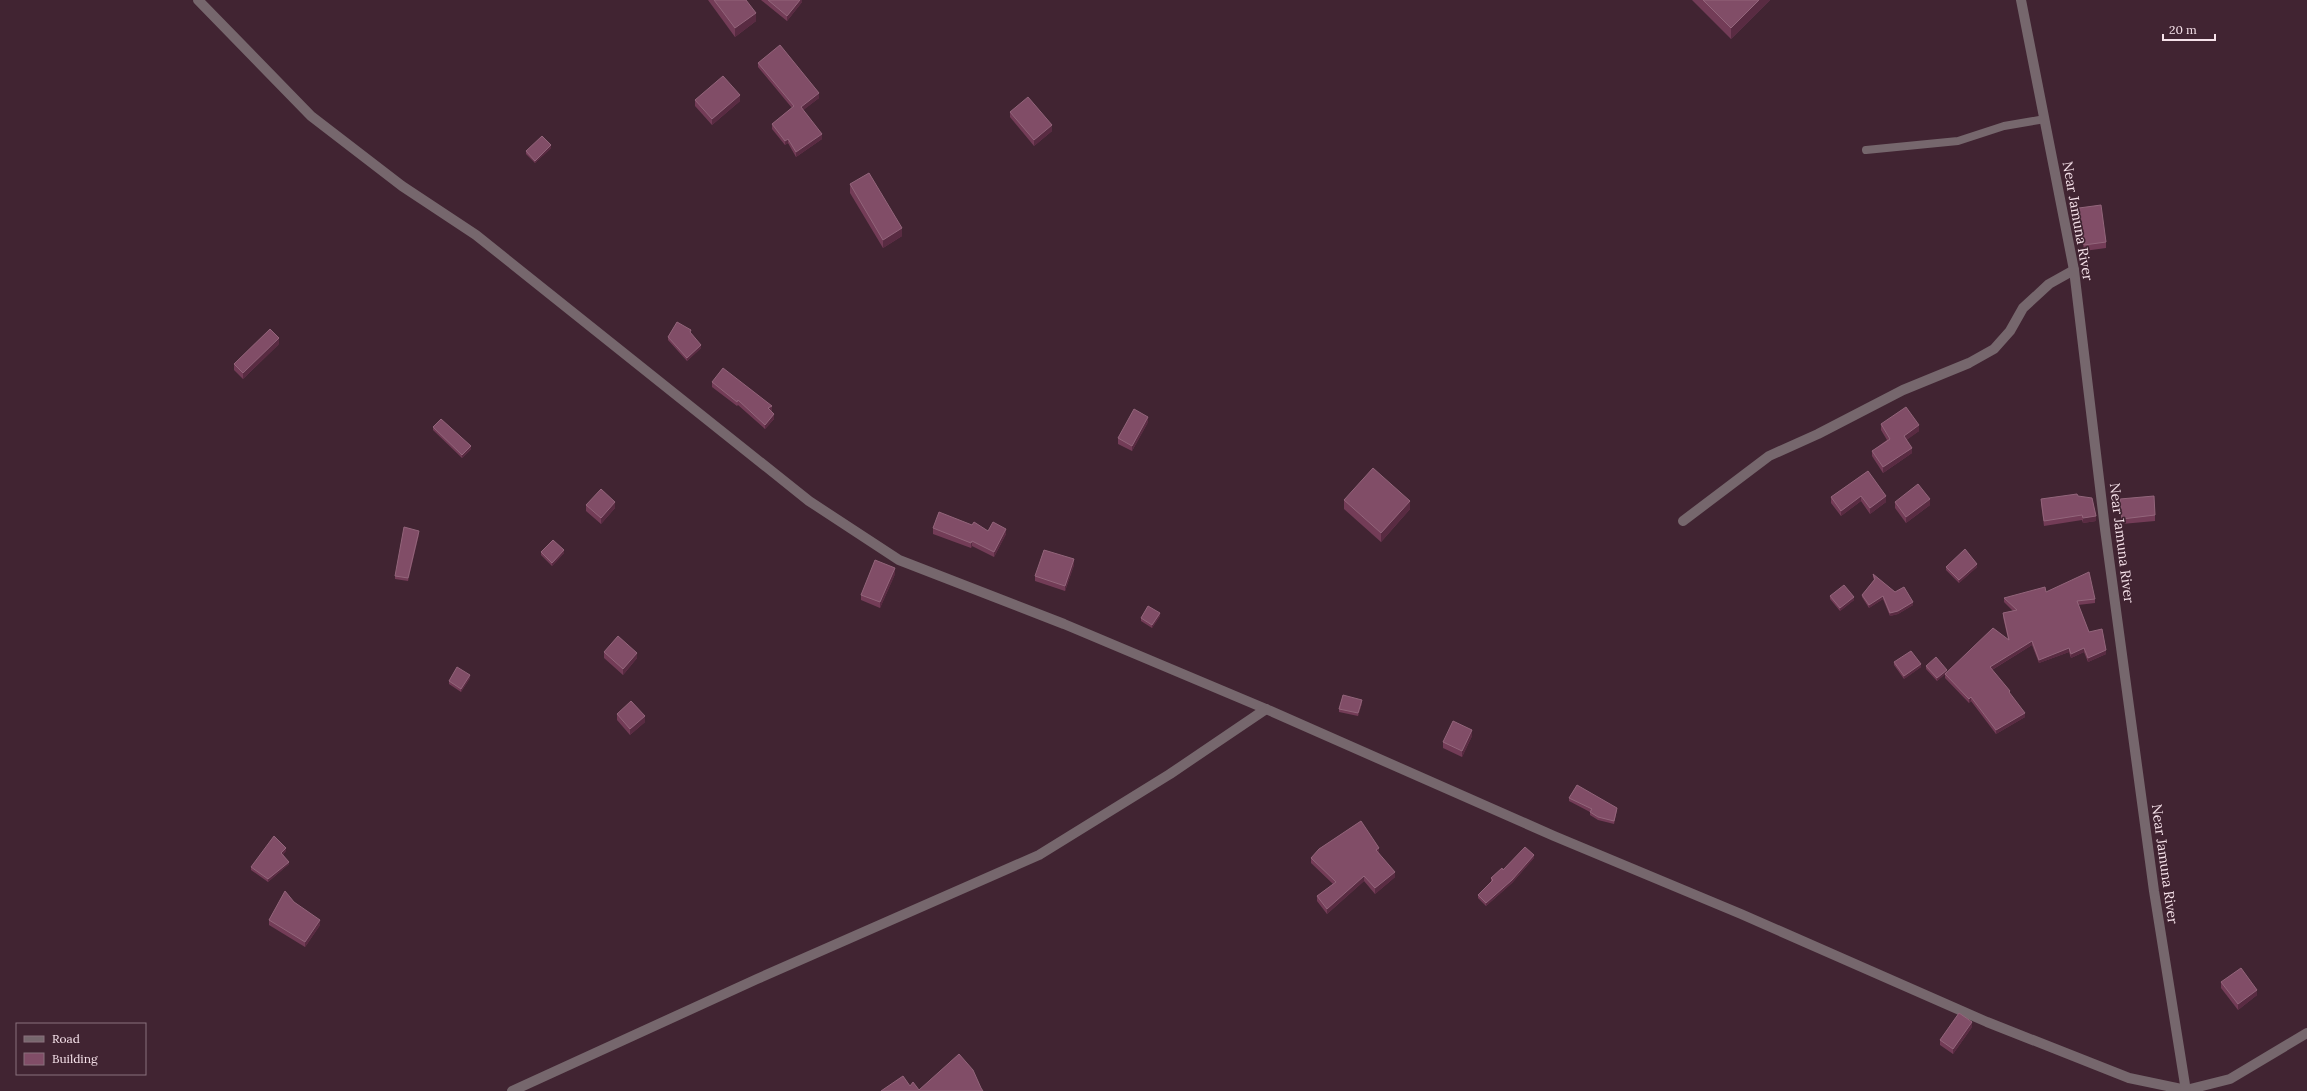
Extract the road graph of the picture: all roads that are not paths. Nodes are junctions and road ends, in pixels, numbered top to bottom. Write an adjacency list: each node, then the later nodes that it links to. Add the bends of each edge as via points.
1 (198, 0): 7 (street, via 311,116 402,186 482,240 809,501 899,560 1064,624)
2 (2022, 0): 3 (street, Near Jamuna River)
3 (2045, 119): 4 (lane, via 2004,126 1958,141); 5 (street, Near Jamuna River)
4 (1866, 150)
5 (2074, 270): 6 (street, via 2049,284 2024,308 2010,331 1994,349 1768,456); 9 (street, Near Jamuna River, via 2105,529 2153,883)
6 (1683, 521)
7 (1266, 709): 9 (street, via 1987,1022 2129,1078); 10 (street, via 1170,774 1039,855 757,979)
8 (2307, 1033): 9 (street, via 2230,1078)
9 (2186, 1090)
10 (512, 1091)

